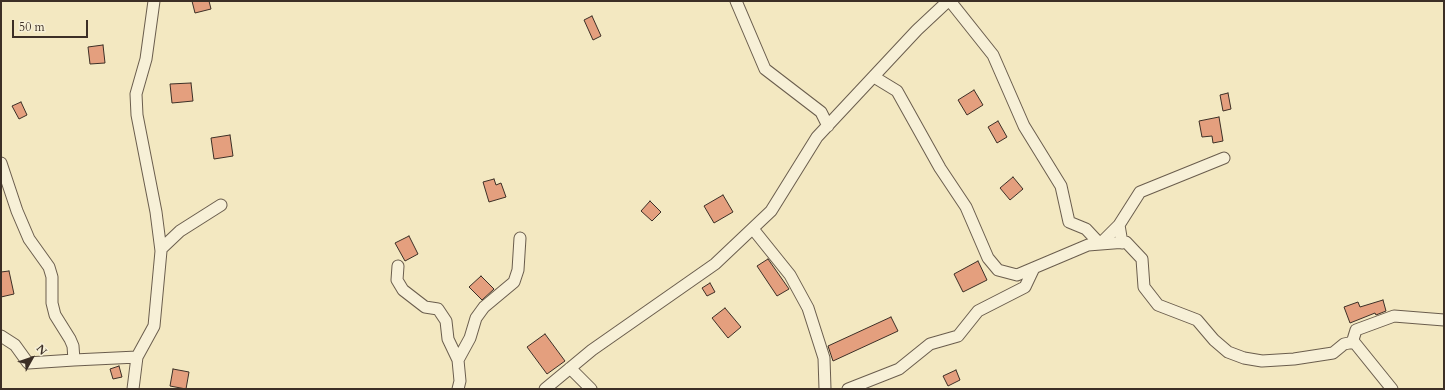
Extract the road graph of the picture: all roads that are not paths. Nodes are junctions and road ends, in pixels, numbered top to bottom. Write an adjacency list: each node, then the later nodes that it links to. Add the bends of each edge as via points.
1 (154, 1): 14 (street, via 146,59 136,94 137,115)
2 (736, 1): 5 (street, via 765,69 821,112)
3 (949, 1): 4 (street, via 917,30); 13 (street, via 993,55 1024,126 1061,186 1069,222 1086,229)
4 (874, 77): 5 (street); 16 (street, via 897,91 940,168 966,207 988,258 998,270 1017,275)
5 (828, 126): 10 (street, via 817,137 771,211)
6 (1224, 158): 9 (street, via 1140,192)
7 (1, 163): 21 (street, via 29,239 49,267 52,277 52,303 60,324 73,346)
8 (221, 205): 14 (street, via 180,232)
9 (1119, 225): 12 (street); 13 (street)
10 (753, 229): 23 (street, via 715,264); 28 (street, via 790,274 808,308 824,358)
11 (520, 238): 22 (street, via 518,270 514,282 484,307 476,318 470,338)
12 (1122, 242): 13 (street); 19 (street, via 1126,242 1142,259 1144,287 1158,305 1197,320 1228,352 1262,361 1294,359 1333,353 1344,344)
13 (1100, 244): 16 (street, via 1088,245)
14 (161, 249): 20 (street, via 154,326)
15 (398, 266): 22 (street, via 397,280 404,290 425,307 438,309 446,321 448,339)
16 (1034, 268): 29 (street, via 1025,287 978,311 958,336 930,344 899,369)
17 (1444, 320): 19 (street, via 1394,316 1356,330)
18 (1, 336): 21 (street, via 15,345 28,362)
19 (1352, 343): 30 (street, via 1354,342)
20 (137, 357): 21 (street); 24 (street)
21 (74, 360)
22 (458, 360): 25 (street)
23 (570, 368): 26 (street); 27 (street)
24 (133, 389)
25 (458, 389)
26 (544, 389)
27 (591, 389)
28 (825, 389)
29 (848, 389)
30 (1392, 389)

